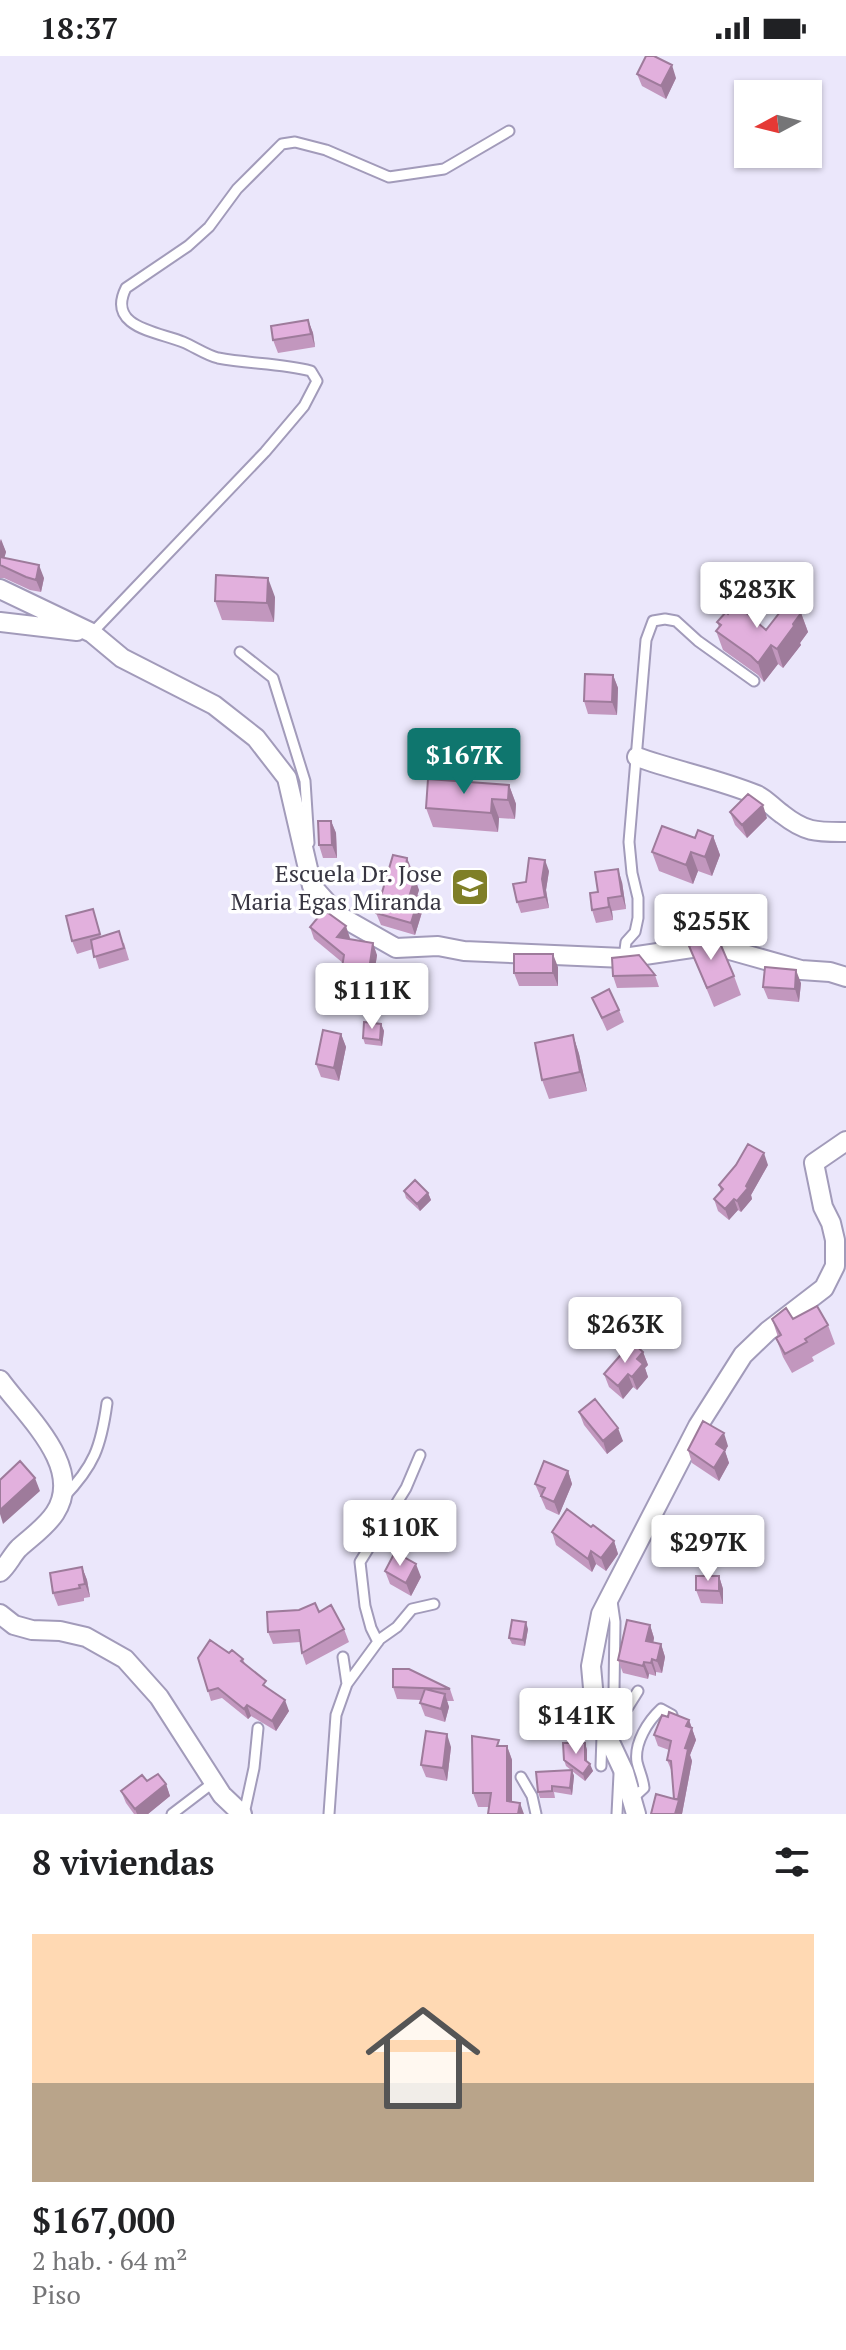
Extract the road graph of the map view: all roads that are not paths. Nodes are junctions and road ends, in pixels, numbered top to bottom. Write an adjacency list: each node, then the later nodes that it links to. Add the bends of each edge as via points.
1 (509, 131): 4 (lane, via 444,169 389,177 326,150 282,144 237,189 209,227 126,288 124,313 135,325 214,357 311,371 317,381 304,406 265,452)
2 (0, 589): 4 (street)
3 (0, 622): 4 (street)
4 (92, 633): 9 (street, via 122,658 214,705 256,738 287,778)
5 (240, 652): 9 (lane, via 273,678 305,781)
6 (754, 681): 7 (lane, via 676,621 653,621 639,697)
7 (637, 757): 8 (street, via 761,797 810,832); 10 (lane, via 629,842 638,918)
8 (846, 832)
9 (312, 886): 10 (street, via 338,915 396,948)
10 (624, 958): 11 (street, via 712,945)
11 (846, 977)
12 (846, 1141): 18 (street, via 814,1163 835,1240 835,1266 824,1288 743,1355 698,1426)
13 (0, 1380): 16 (street, via 60,1462)
14 (107, 1403): 16 (lane, via 102,1440 82,1478)
15 (420, 1455): 21 (lane, via 360,1562 365,1606)
16 (61, 1501): 17 (street, via 50,1520)
17 (0, 1572)
18 (611, 1594): 24 (lane, via 614,1691 628,1707); 27 (street, via 601,1614 591,1666 595,1710)
19 (434, 1604): 21 (lane, via 412,1609)
20 (0, 1614): 29 (street, via 32,1630 86,1637 125,1659 159,1697)
21 (378, 1642): 23 (lane)
22 (343, 1657): 23 (lane)
23 (347, 1684): 33 (lane, via 336,1715)
24 (638, 1691)
25 (672, 1715): 30 (lane, via 661,1709 648,1722 636,1760 644,1788)
26 (258, 1728): 32 (lane)
27 (611, 1764): 30 (street); 35 (lane)
28 (521, 1777): 34 (lane)
29 (214, 1782): 31 (lane); 32 (street)
30 (637, 1809)
31 (172, 1814)
32 (243, 1814)
33 (329, 1814)
34 (536, 1814)
35 (617, 1814)

